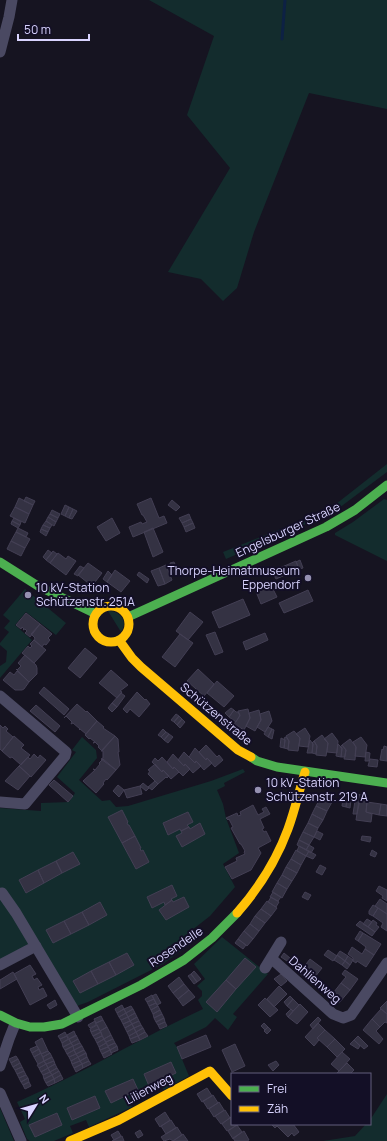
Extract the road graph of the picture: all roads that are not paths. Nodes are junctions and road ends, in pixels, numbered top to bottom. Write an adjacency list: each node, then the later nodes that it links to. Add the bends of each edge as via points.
1 (12, 0): 2 (street)
2 (0, 52)
3 (387, 485): 6 (street, Engelsburger Straße, via 355,510 326,527)
4 (0, 562): 5 (street, via 38,586)
5 (96, 614): 6 (street, via 110,605 121,608); 7 (street, via 93,625 100,639 112,642)
6 (128, 617): 7 (street, via 127,634)
7 (118, 640): 9 (street, Schützenstraße, via 141,667 238,750 257,761)
8 (0, 696): 11 (street, via 66,752 25,804)
9 (305, 772): 10 (street, Schützenstraße); 20 (street, Rosendelle, via 282,843 260,883 233,918 197,951 173,967)
10 (387, 783)
11 (0, 802)
12 (2, 893): 14 (street)
13 (281, 942): 15 (street, Dahlienweg)
14 (36, 946): 17 (street); 20 (street)
15 (271, 958): 16 (street, Dahlienweg, via 333,1014 343,1018 351,1015); 18 (street, Dahlienweg)
16 (387, 963)
17 (0, 965)
18 (265, 968)
19 (0, 1015): 21 (street, Rosendelle)
20 (78, 1017): 21 (street, Rosendelle, via 46,1028 30,1028)
21 (15, 1024): 22 (street)
22 (0, 1066)
23 (0, 1093): 25 (street)
24 (231, 1095): 26 (street, Lilienweg, via 210,1071 120,1120)
25 (21, 1141)
26 (70, 1141)

